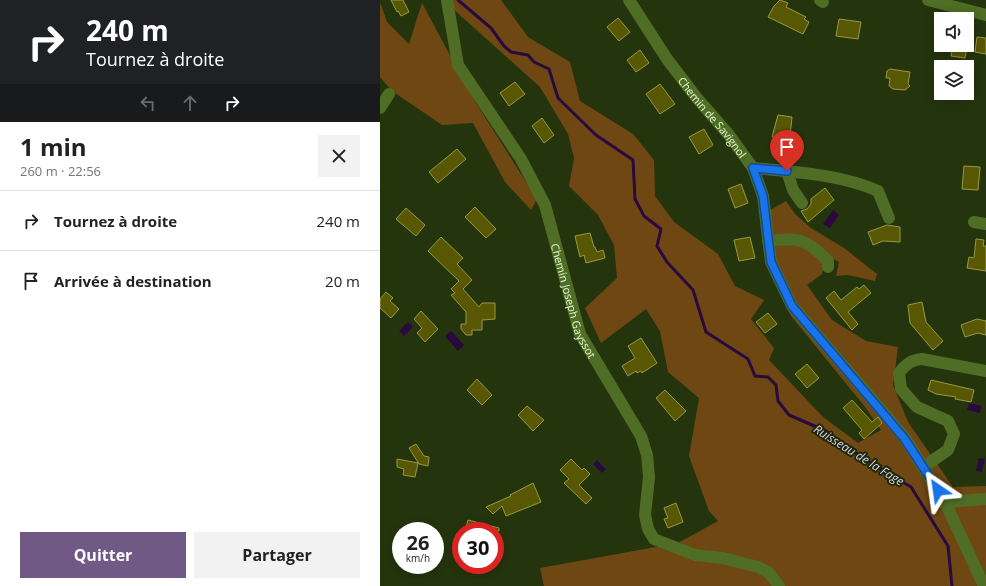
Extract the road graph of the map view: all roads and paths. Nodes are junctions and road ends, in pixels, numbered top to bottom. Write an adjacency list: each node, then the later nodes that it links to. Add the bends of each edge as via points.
1 (447, 0): 17 (street, Chemin Joseph Gayssot, via 458,65 521,159 545,204 580,334 641,436 647,455 649,477 645,515 648,529 654,539 695,555 723,558 758,567 768,572)
2 (629, 0): 7 (street, Chemin de Savignol, via 667,59)
3 (928, 0): 4 (street)
4 (986, 15)
5 (389, 94): 6 (street)
6 (380, 108)
7 (753, 168): 8 (street); 11 (street, Chemin de Savignol, via 763,196)
8 (787, 171): 9 (street); 10 (street, via 857,182 878,191)
9 (802, 203)
10 (889, 218)
11 (768, 241): 12 (street, via 789,238 813,245 828,261); 14 (street, Chemin de Savignol, via 771,262 792,306 904,438)
12 (828, 267)
13 (986, 371): 14 (street, via 922,358 905,364 899,373 901,389 917,407 948,421 954,434 948,450)
14 (923, 467): 16 (street, Chemin de Savignol)
15 (986, 499): 16 (street)
16 (945, 502): 18 (street, Chemin de Savignol)
17 (779, 586)
18 (984, 586)

